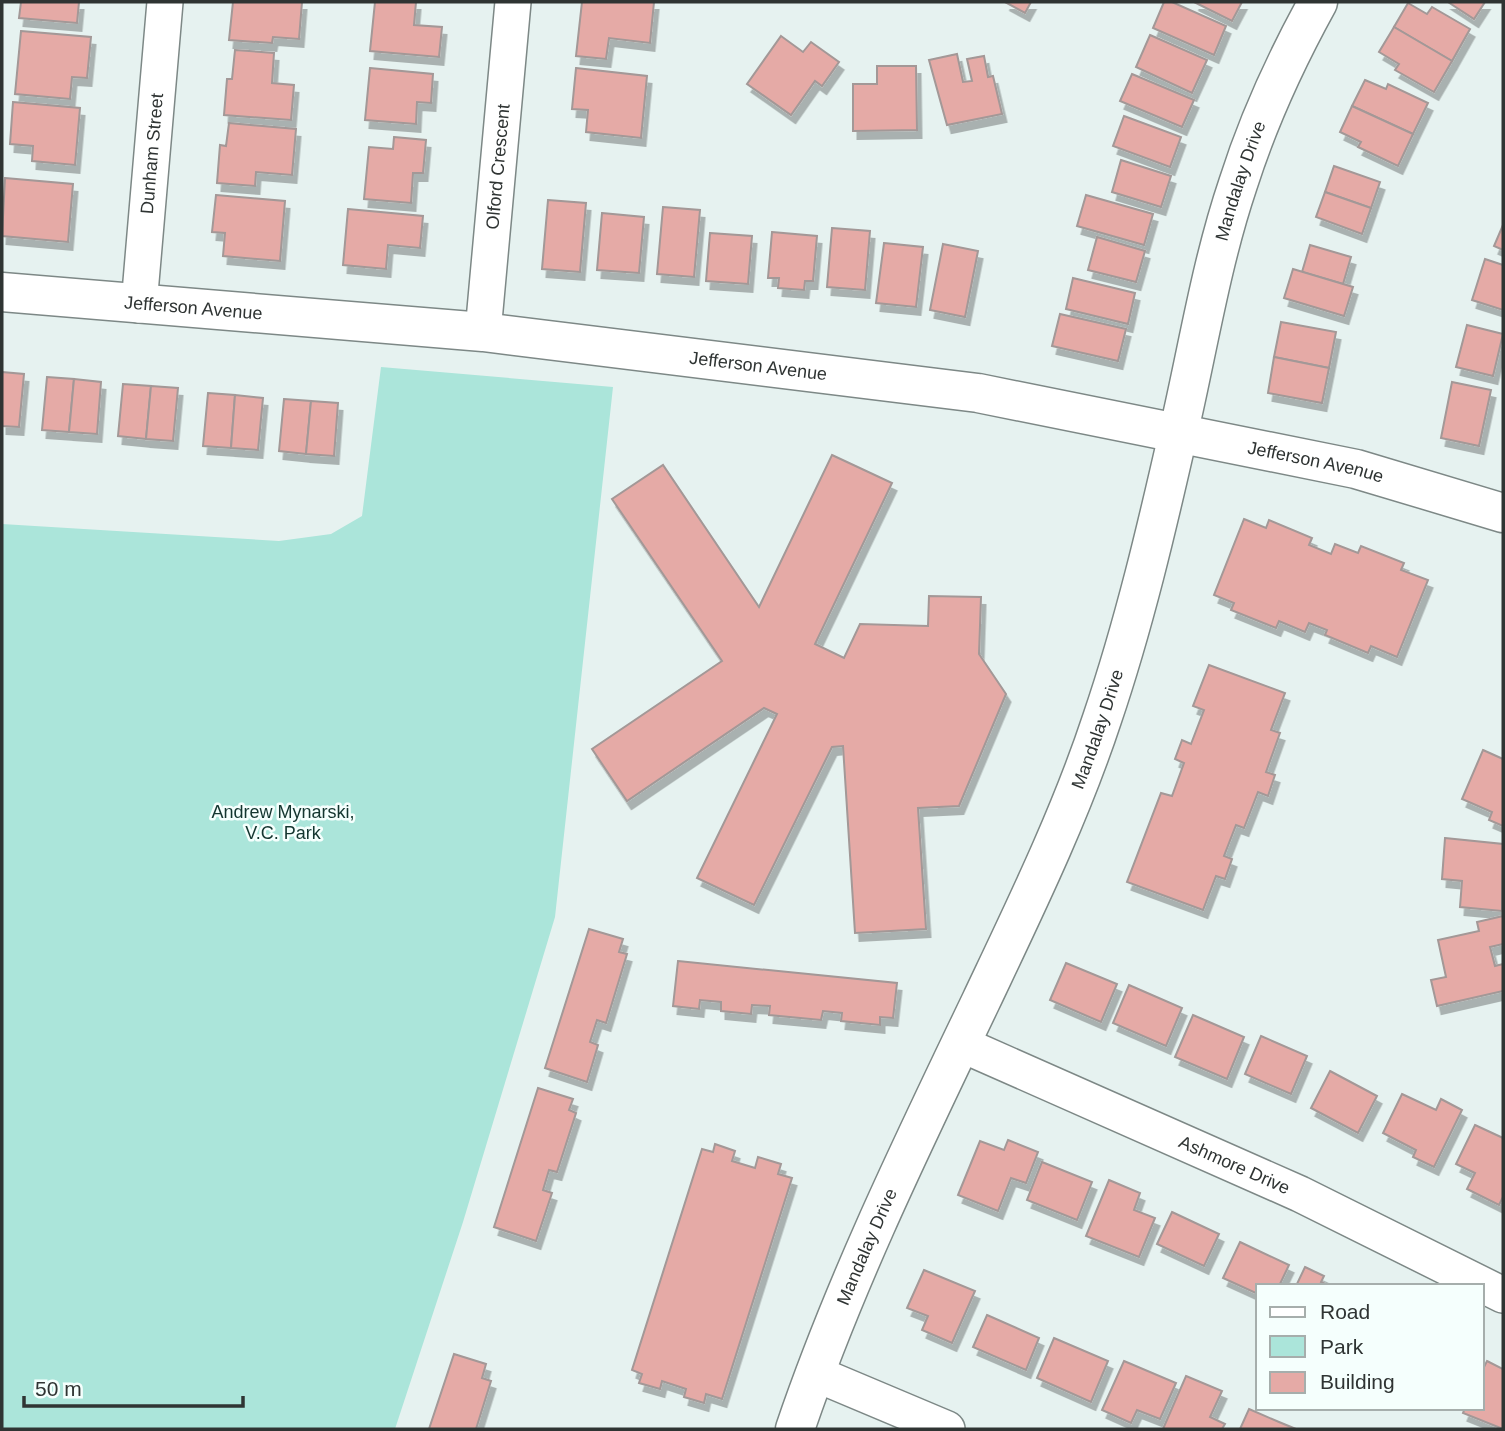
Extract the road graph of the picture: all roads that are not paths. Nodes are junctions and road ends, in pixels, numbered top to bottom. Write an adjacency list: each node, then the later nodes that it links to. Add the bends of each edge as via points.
1 (165, 2): 5 (street, Dunham Street)
2 (513, 2): 6 (street, Olford Crescent)
3 (1318, 2): 7 (street, Mandalay Drive, via 1275,86 1237,185)
4 (2, 292): 5 (street, Jefferson Avenue)
5 (139, 305): 6 (street, Jefferson Avenue)
6 (483, 332): 7 (street, Jefferson Avenue, via 978,393)
7 (1179, 432): 8 (street, Jefferson Avenue, via 1356,469); 9 (street, Mandalay Drive, via 1119,668 1077,791)
8 (1503, 513)
9 (961, 1044): 10 (street, Ashmore Drive, via 1300,1194); 13 (street, Mandalay Drive, via 872,1234)
10 (1481, 1284)
11 (1484, 1286): 12 (street, Ashmore Drive)
12 (1503, 1295)
13 (814, 1373): 14 (street, Mandalay Drive); 15 (street)
14 (795, 1429)
15 (947, 1429)

